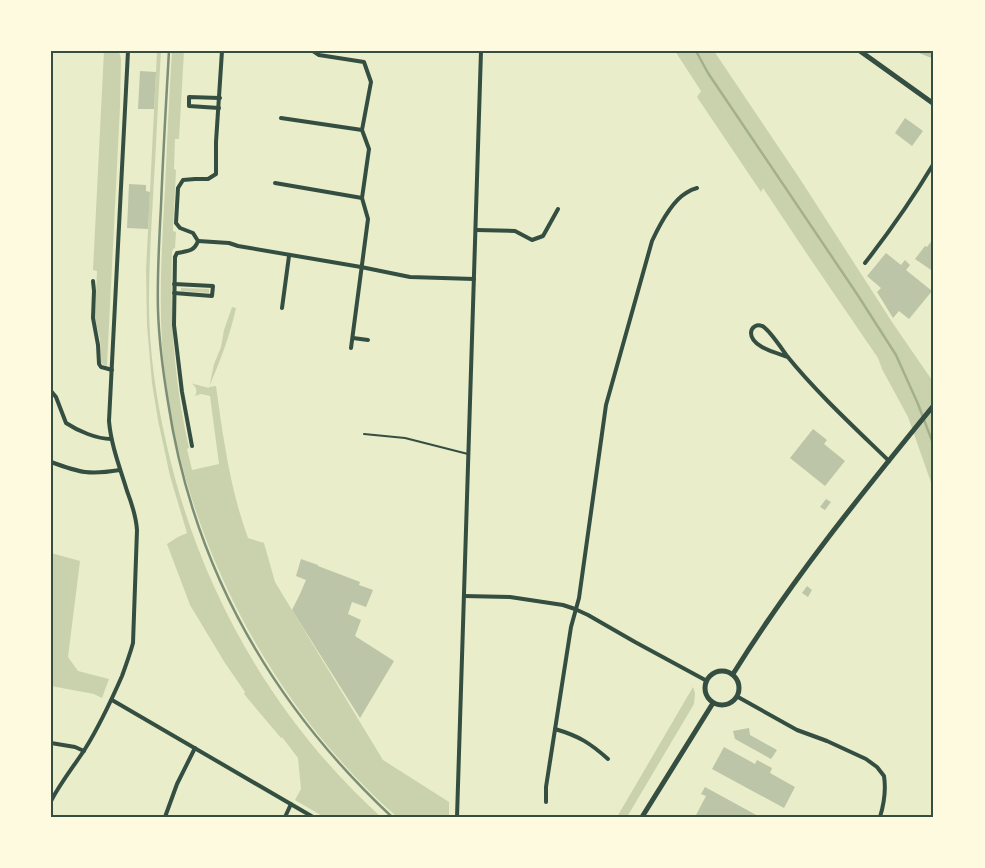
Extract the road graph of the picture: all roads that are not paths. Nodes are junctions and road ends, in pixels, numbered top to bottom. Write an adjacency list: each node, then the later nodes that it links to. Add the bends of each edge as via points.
1 (128, 51): 32 (street)
2 (222, 51): 6 (street)
3 (314, 51): 10 (street, via 319,55 364,62 371,82)
4 (481, 51): 18 (street)
5 (860, 51): 7 (main road)
6 (220, 98): 8 (street); 8 (street, via 189,97 189,106)
7 (934, 104)
8 (219, 108): 19 (street, via 216,174 208,179 183,180 178,188 176,224 193,233)
9 (281, 118): 10 (street)
10 (362, 130): 16 (street, via 369,148)
11 (51, 140): 12 (street)
12 (51, 147)
13 (934, 163): 21 (street)
14 (275, 183): 16 (street)
15 (697, 188): 43 (street, via 684,193 671,208 652,241 606,405)
16 (362, 198): 22 (street, via 368,219)
17 (558, 210): 18 (street, via 543,236 532,240 516,231)
18 (476, 230): 23 (street)
19 (198, 241): 20 (street, via 229,243); 25 (street, via 192,250 177,253)
20 (290, 256): 22 (street); 27 (street)
21 (865, 264)
22 (361, 267): 23 (street, via 410,277); 28 (street)
23 (474, 279): 38 (street)
24 (93, 281): 32 (street, via 93,324 99,364)
25 (174, 284): 26 (street); 26 (street, via 212,286 212,296)
26 (174, 293): 37 (street, via 178,368)
27 (282, 308)
28 (353, 338): 29 (street); 30 (street)
29 (368, 340)
30 (351, 348)
31 (788, 357): 31 (street, via 765,328 759,325 752,329 752,338 759,346); 39 (street)
32 (112, 370): 36 (street)
33 (51, 391): 36 (street, via 66,423 97,438)
34 (934, 405): 39 (main road)
35 (364, 434): 38 (lane, via 405,438)
36 (111, 439): 41 (street)
37 (192, 446)
38 (468, 454): 42 (street)
39 (889, 461): 44 (main road, via 809,562)
40 (51, 462): 41 (street, via 86,473)
41 (120, 470): 47 (street, via 137,518 137,539 133,643)
42 (464, 596): 43 (street, via 510,597); 60 (street)
43 (575, 609): 45 (street); 49 (street)
44 (732, 674): 45 (main road, via 719,671 710,675); 46 (main road, via 739,683)
45 (707, 681): 48 (main road, via 706,696)
46 (738, 697): 48 (main road, via 724,706); 62 (street, via 797,730 873,763 885,781)
47 (112, 700): 51 (street); 52 (street)
48 (713, 703): 61 (main road)
49 (555, 729): 53 (street, via 584,740); 55 (street)
50 (51, 742): 52 (street)
51 (195, 748): 56 (street); 57 (street)
52 (84, 751): 54 (street)
53 (608, 759)
54 (51, 801)
55 (546, 802)
56 (291, 804): 58 (street); 59 (street)
57 (165, 817)
58 (286, 817)
59 (313, 817)
60 (457, 817)
61 (642, 817)
62 (880, 817)

